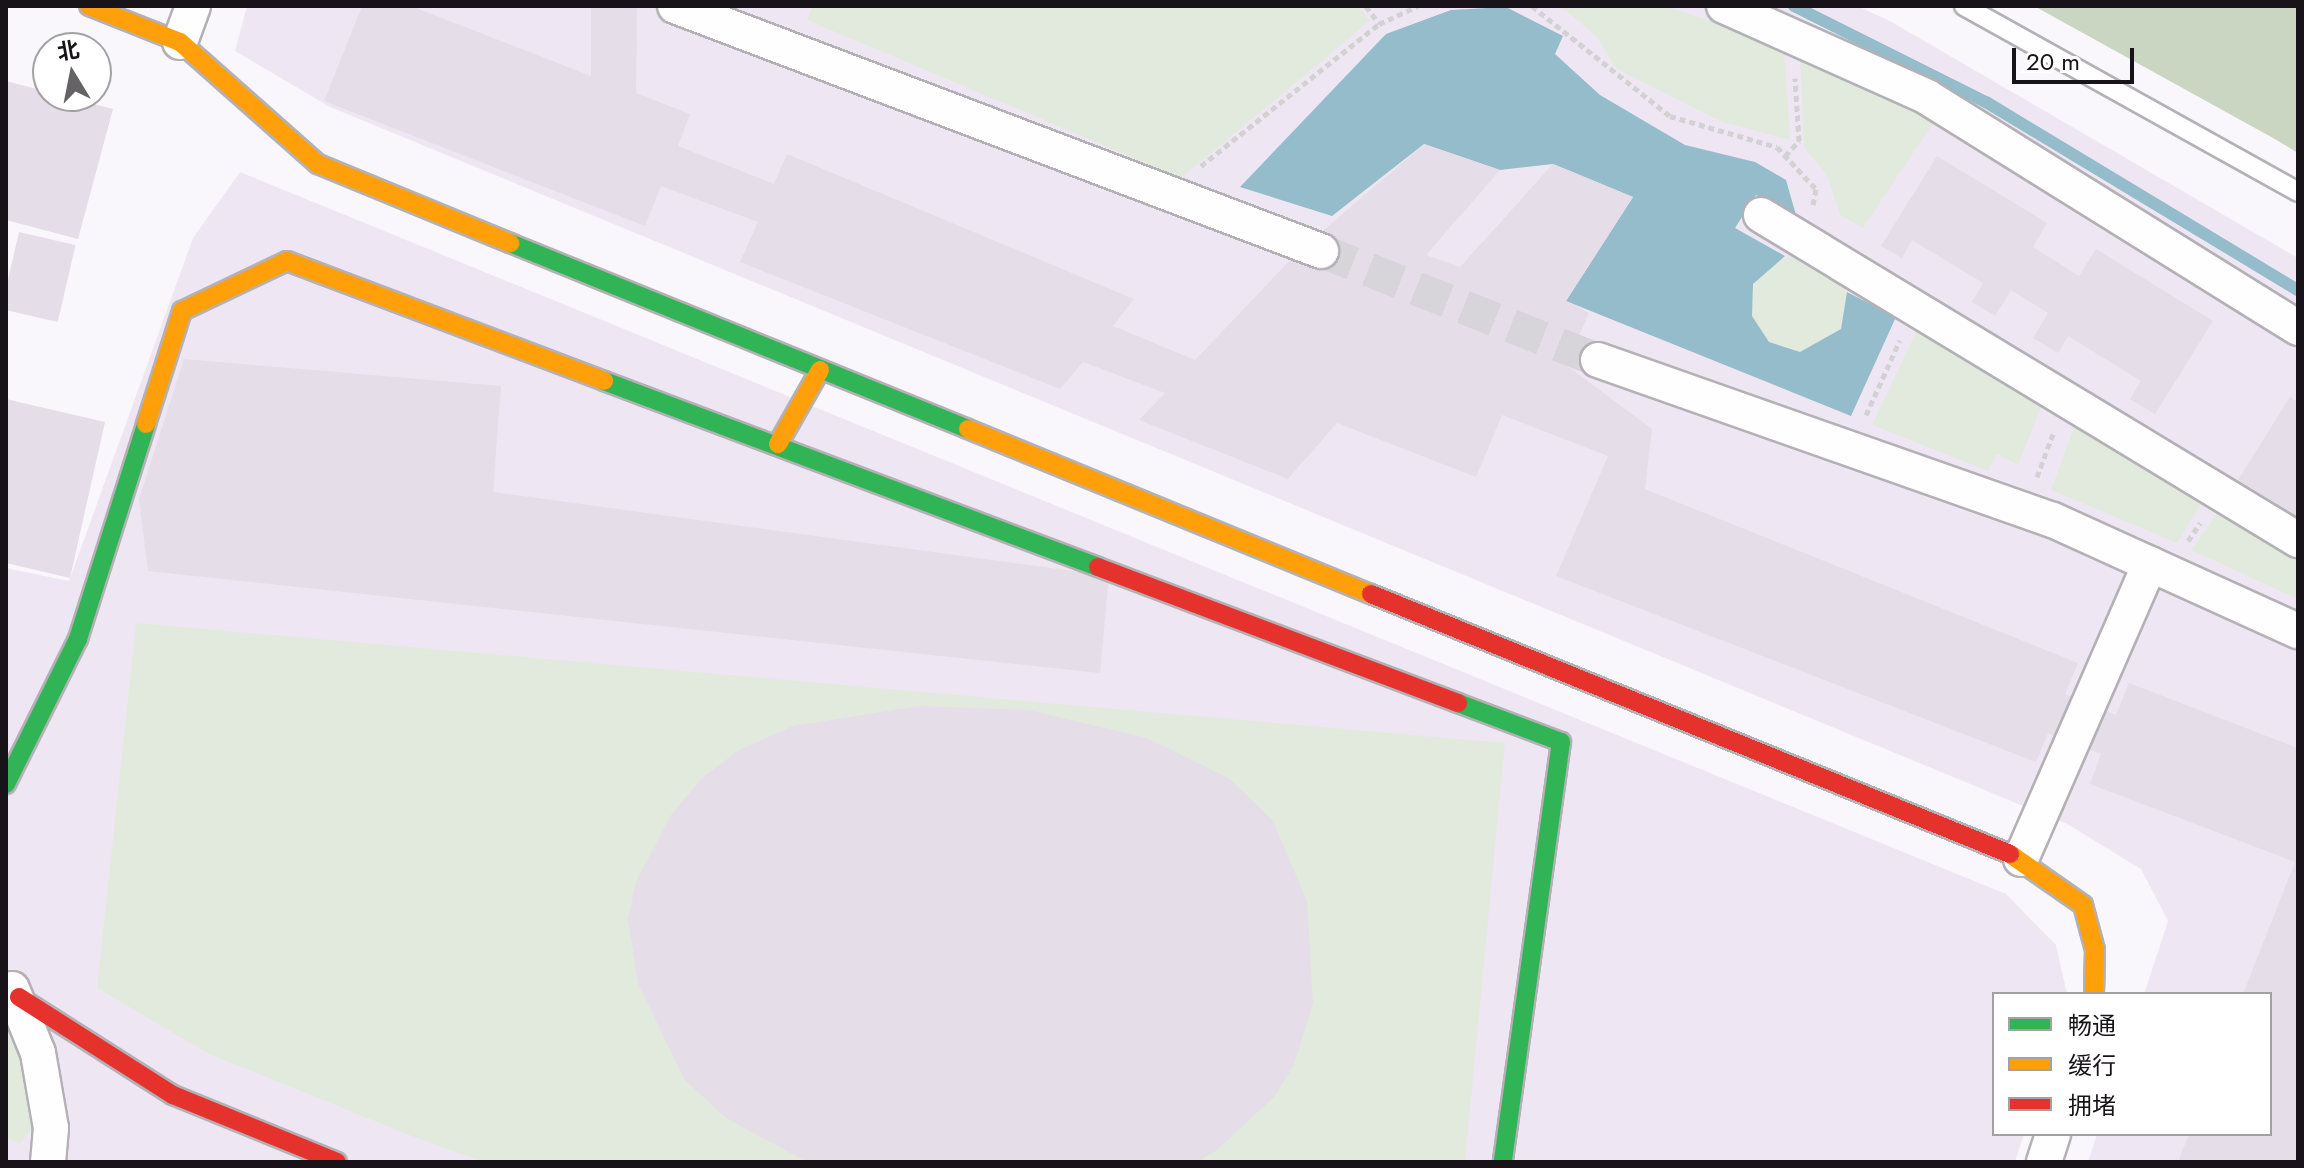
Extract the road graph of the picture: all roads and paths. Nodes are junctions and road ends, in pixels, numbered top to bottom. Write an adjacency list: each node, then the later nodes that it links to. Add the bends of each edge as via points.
1 (89, 6): 11 (street)
2 (193, 6): 11 (street)
3 (675, 6): 14 (street)
4 (1366, 6): 9 (path)
5 (1418, 6): 9 (path)
6 (1532, 6): 12 (path, via 1670,116 1777,147)
7 (1724, 6): 10 (street)
8 (1964, 6): 13 (lane)
9 (1379, 24): 14 (path)
10 (1793, 36): 12 (path, via 1799,141); 19 (street, via 1927,97)
11 (180, 42): 21 (street, via 318,164)
12 (1785, 156): 16 (path, via 1816,189)
13 (2298, 192)
14 (1171, 193): 17 (street)
15 (1761, 215): 16 (street)
16 (1808, 240): 18 (street)
17 (1321, 251)
18 (1915, 306): 22 (street); 24 (path)
19 (2298, 328)
20 (1598, 360): 24 (street)
21 (820, 370): 23 (street); 31 (street)
22 (2066, 399): 25 (street); 26 (path)
23 (778, 444): 30 (street, via 287,261 182,311 78,639); 37 (street, via 1561,742)
24 (1851, 448): 26 (street)
25 (2221, 493): 27 (street); 28 (path)
26 (2025, 509): 28 (street)
27 (2298, 540)
28 (2158, 567): 29 (street); 31 (street)
29 (2298, 631)
30 (6, 784)
31 (2021, 859): 33 (street, via 2083,905 2095,950)
32 (12, 989): 35 (street, via 38,1053 51,1128); 36 (street, via 173,1095)
33 (2094, 992)
34 (2052, 1136): 38 (street)
35 (48, 1162)
36 (337, 1162)
37 (1503, 1162)
38 (2044, 1162)

